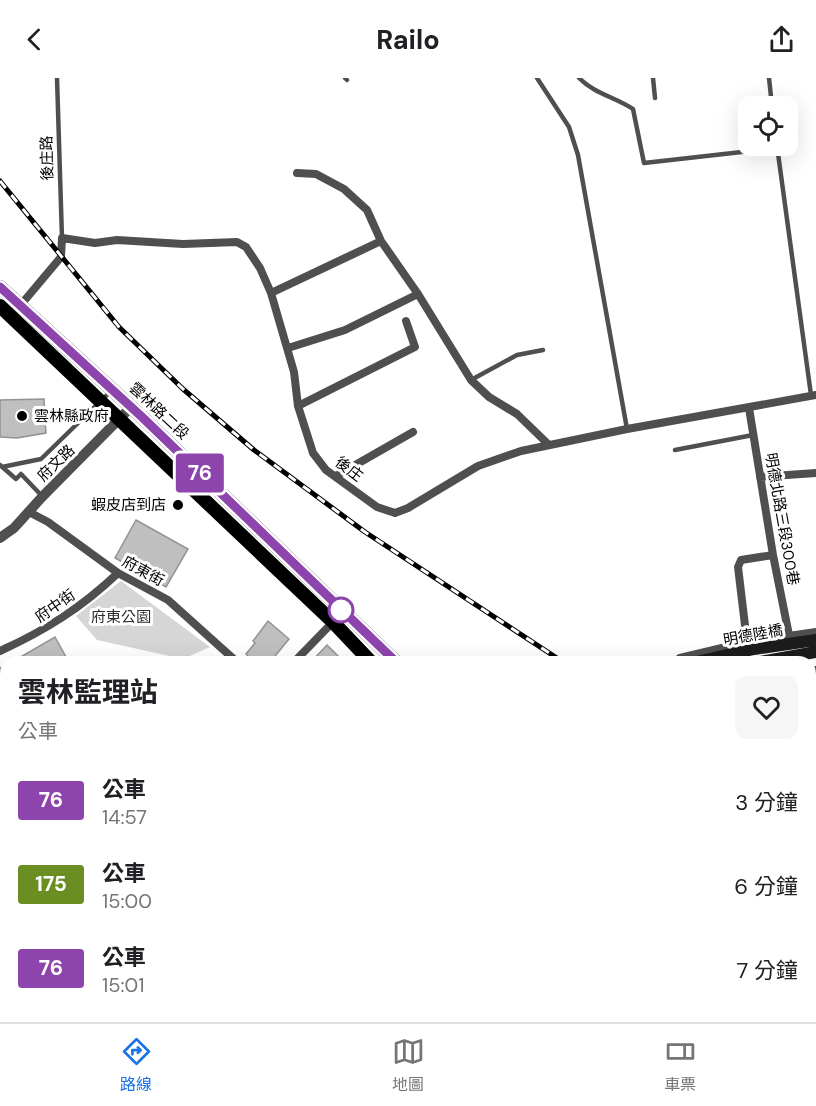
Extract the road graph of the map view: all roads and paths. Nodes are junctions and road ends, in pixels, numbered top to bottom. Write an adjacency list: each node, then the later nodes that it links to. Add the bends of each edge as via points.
1 (57, 78): 11 (lane, 後庄路)
2 (537, 78): 28 (lane, via 569,127 578,155)
3 (579, 78): 8 (lane, via 604,96 633,109 644,163)
4 (653, 78): 7 (lane)
5 (769, 78): 6 (lane)
6 (771, 96)
7 (655, 98)
8 (738, 152)
9 (779, 156): 22 (lane)
10 (297, 173): 12 (street, via 316,174 344,189 367,210)
11 (62, 238): 14 (street, 後庄, via 94,243 237,242 246,247); 16 (street, via 61,257)
12 (381, 241): 14 (street); 15 (street)
13 (0, 287): 16 (main road, 雲林路二段)
14 (271, 293): 18 (street, 後庄)
15 (418, 294): 18 (street, via 345,330); 20 (street)
16 (10, 309): 21 (main road, 雲林路二段); 23 (main road, 雲林路二段)
17 (406, 321): 24 (street, via 415,347)
18 (288, 348): 24 (street, 後庄)
19 (543, 350): 20 (lane, via 517,355)
20 (471, 380): 31 (street, via 517,414)
21 (112, 389): 23 (lane); 25 (main road, 雲林路二段)
22 (813, 395): 26 (street, 後庄)
23 (100, 401): 27 (main road, 雲林路二段); 33 (lane, via 41,459)
24 (298, 406): 35 (street, 後庄, via 313,453)
25 (131, 407): 27 (street, 府文路); 42 (main road, 雲林路二段)
26 (749, 408): 28 (street, 後庄); 30 (street, 明德北路三段300巷)
27 (121, 420): 37 (street, 府文路); 43 (main road, 雲林路二段)
28 (627, 429): 31 (street, 後庄)
29 (413, 432): 35 (street)
30 (753, 435): 32 (lane); 36 (street, 明德北路三段300巷)
31 (549, 445): 35 (street, 後庄, via 478,466 395,513 377,507)
32 (675, 450)
33 (1, 466): 37 (lane, via 16,479 21,474)
34 (816, 473): 36 (street)
35 (336, 476)
36 (760, 477): 40 (street, 明德北路三段300巷)
37 (42, 497): 38 (street, 府文路)
38 (29, 512): 39 (street, 府文路); 41 (street, 府東街)
39 (0, 538)
40 (774, 555): 45 (street, 明德北路三段300巷); 47 (street, via 741,560 738,567)
41 (118, 573): 48 (street, 府中街, via 81,605 38,634); 50 (street, 府東街, via 168,600)
42 (343, 612): 43 (street); 53 (main road, 雲林路二段)
43 (333, 622): 51 (street); 52 (main road, 雲林路二段)
44 (816, 632): 45 (street)
45 (789, 635): 47 (street)
46 (816, 640): 55 (main road, 明德陸橋)
47 (747, 642): 54 (street)
48 (0, 651)
49 (816, 652): 56 (main road, 明德陸橋)
50 (230, 656)
51 (300, 656)
52 (365, 656)
53 (390, 656)
54 (688, 656)
55 (723, 656)
56 (794, 656)

